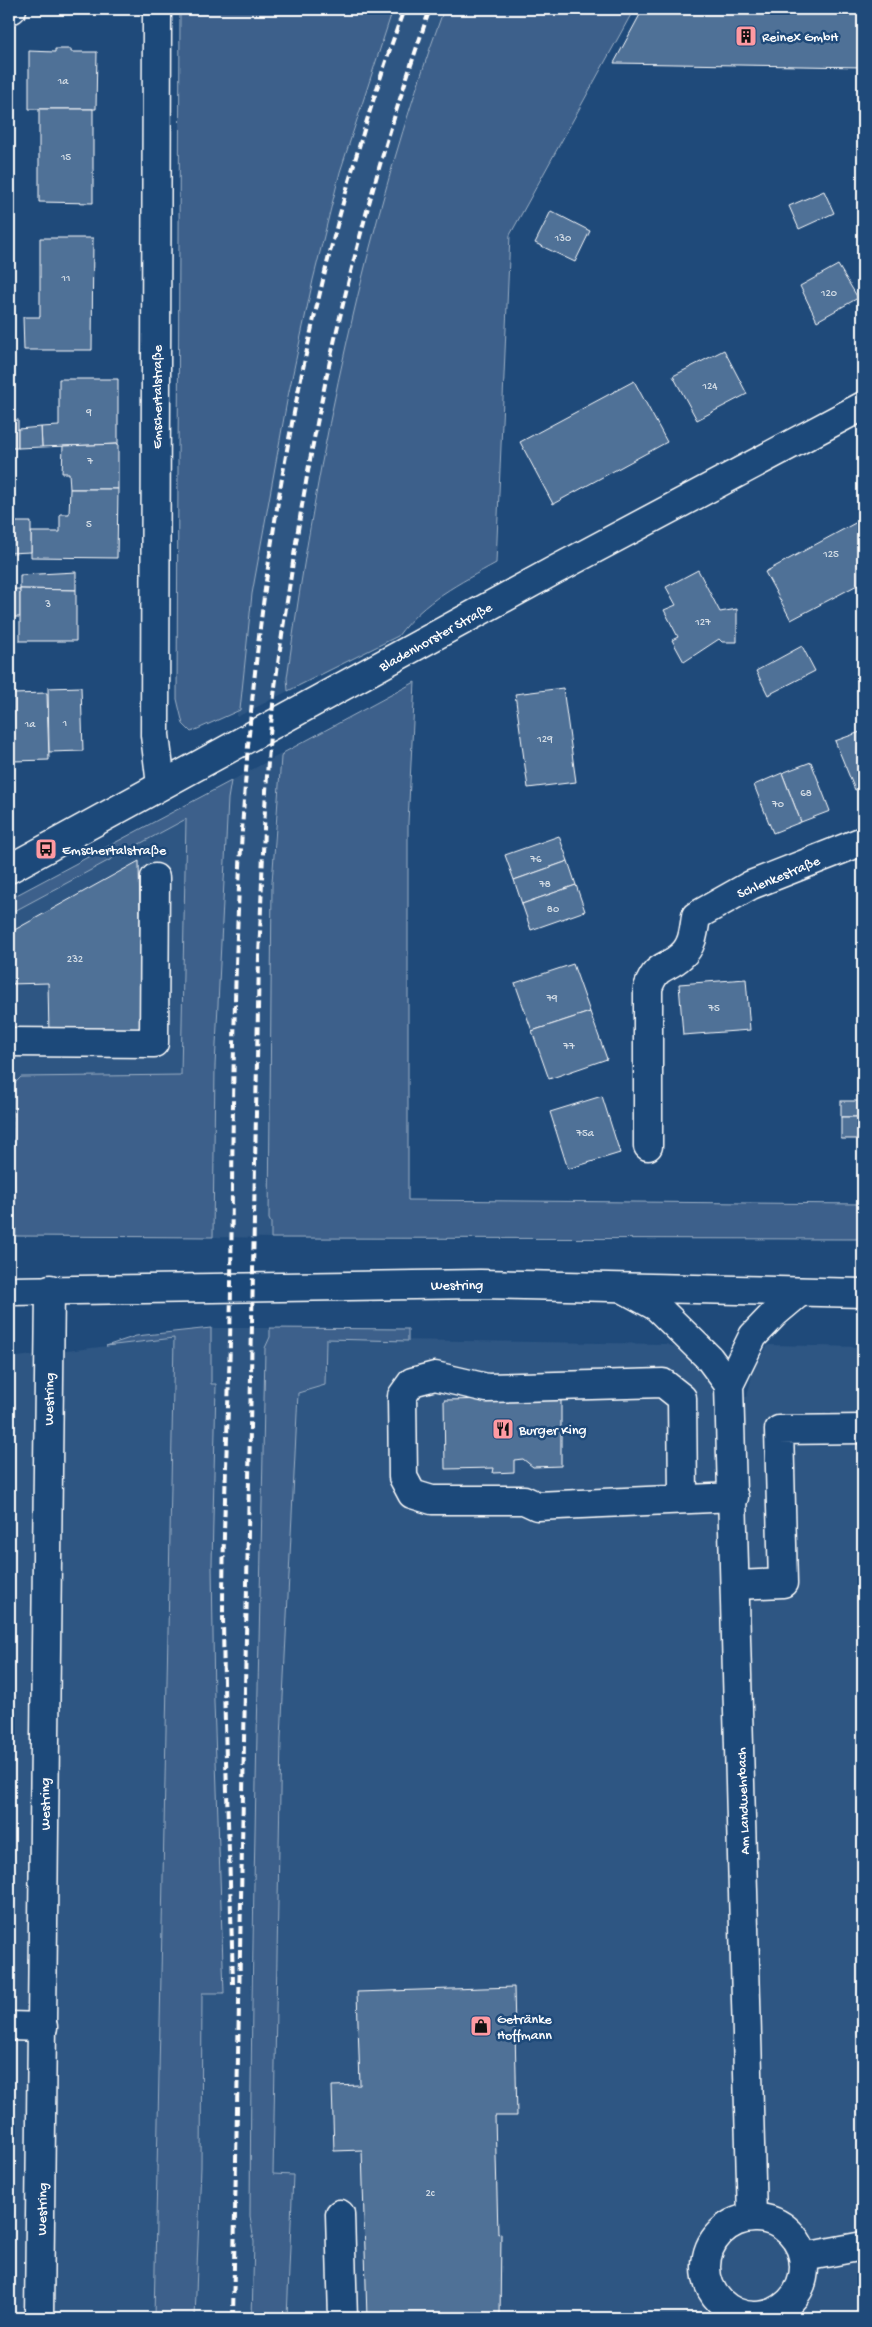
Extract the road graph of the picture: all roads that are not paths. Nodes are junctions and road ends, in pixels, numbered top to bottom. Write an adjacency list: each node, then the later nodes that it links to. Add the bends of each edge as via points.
1 (157, 9): 3 (street, Emschertalstraße, via 155,735)
2 (863, 406): 3 (street, Bladenhorster Straße)
3 (162, 785): 5 (street, Bladenhorster Straße)
4 (863, 841): 8 (street, Schlenkestraße, via 751,885 696,916 692,941 681,956 653,975 648,988)
5 (9, 869)
6 (155, 878): 7 (street, via 154,1043)
7 (9, 1042)
8 (648, 1146)
9 (50, 1289): 10 (street, Westring, via 471,1284); 11 (street, Westring); 20 (street, Westring)
10 (624, 1289): 12 (street, Westring); 14 (street, via 656,1307 709,1358)
11 (9, 1291)
12 (800, 1292): 13 (street, Westring); 14 (street, Am Landwehrbach, via 753,1336)
13 (863, 1293)
14 (729, 1385): 16 (street, Am Landwehrbach)
15 (863, 1429): 18 (street, via 779,1430 783,1584)
16 (734, 1497): 17 (street); 18 (street, Am Landwehrbach)
17 (682, 1498): 17 (street, via 682,1398 663,1383 487,1388 435,1376 412,1382 402,1396 403,1477 412,1494 432,1500 524,1500 537,1506)
18 (736, 1585): 22 (street, Am Landwehrbach)
19 (9, 2026): 20 (street)
20 (43, 2027): 26 (street, Westring)
21 (340, 2214): 27 (street)
22 (752, 2218): 24 (street, via 771,2220 786,2228 798,2241); 25 (street, via 733,2223 716,2236 706,2256 706,2277)
23 (863, 2246): 24 (street)
24 (804, 2257): 25 (street, via 804,2276 797,2293 785,2307 768,2315)
25 (729, 2315)
26 (39, 2318)
27 (343, 2318)

